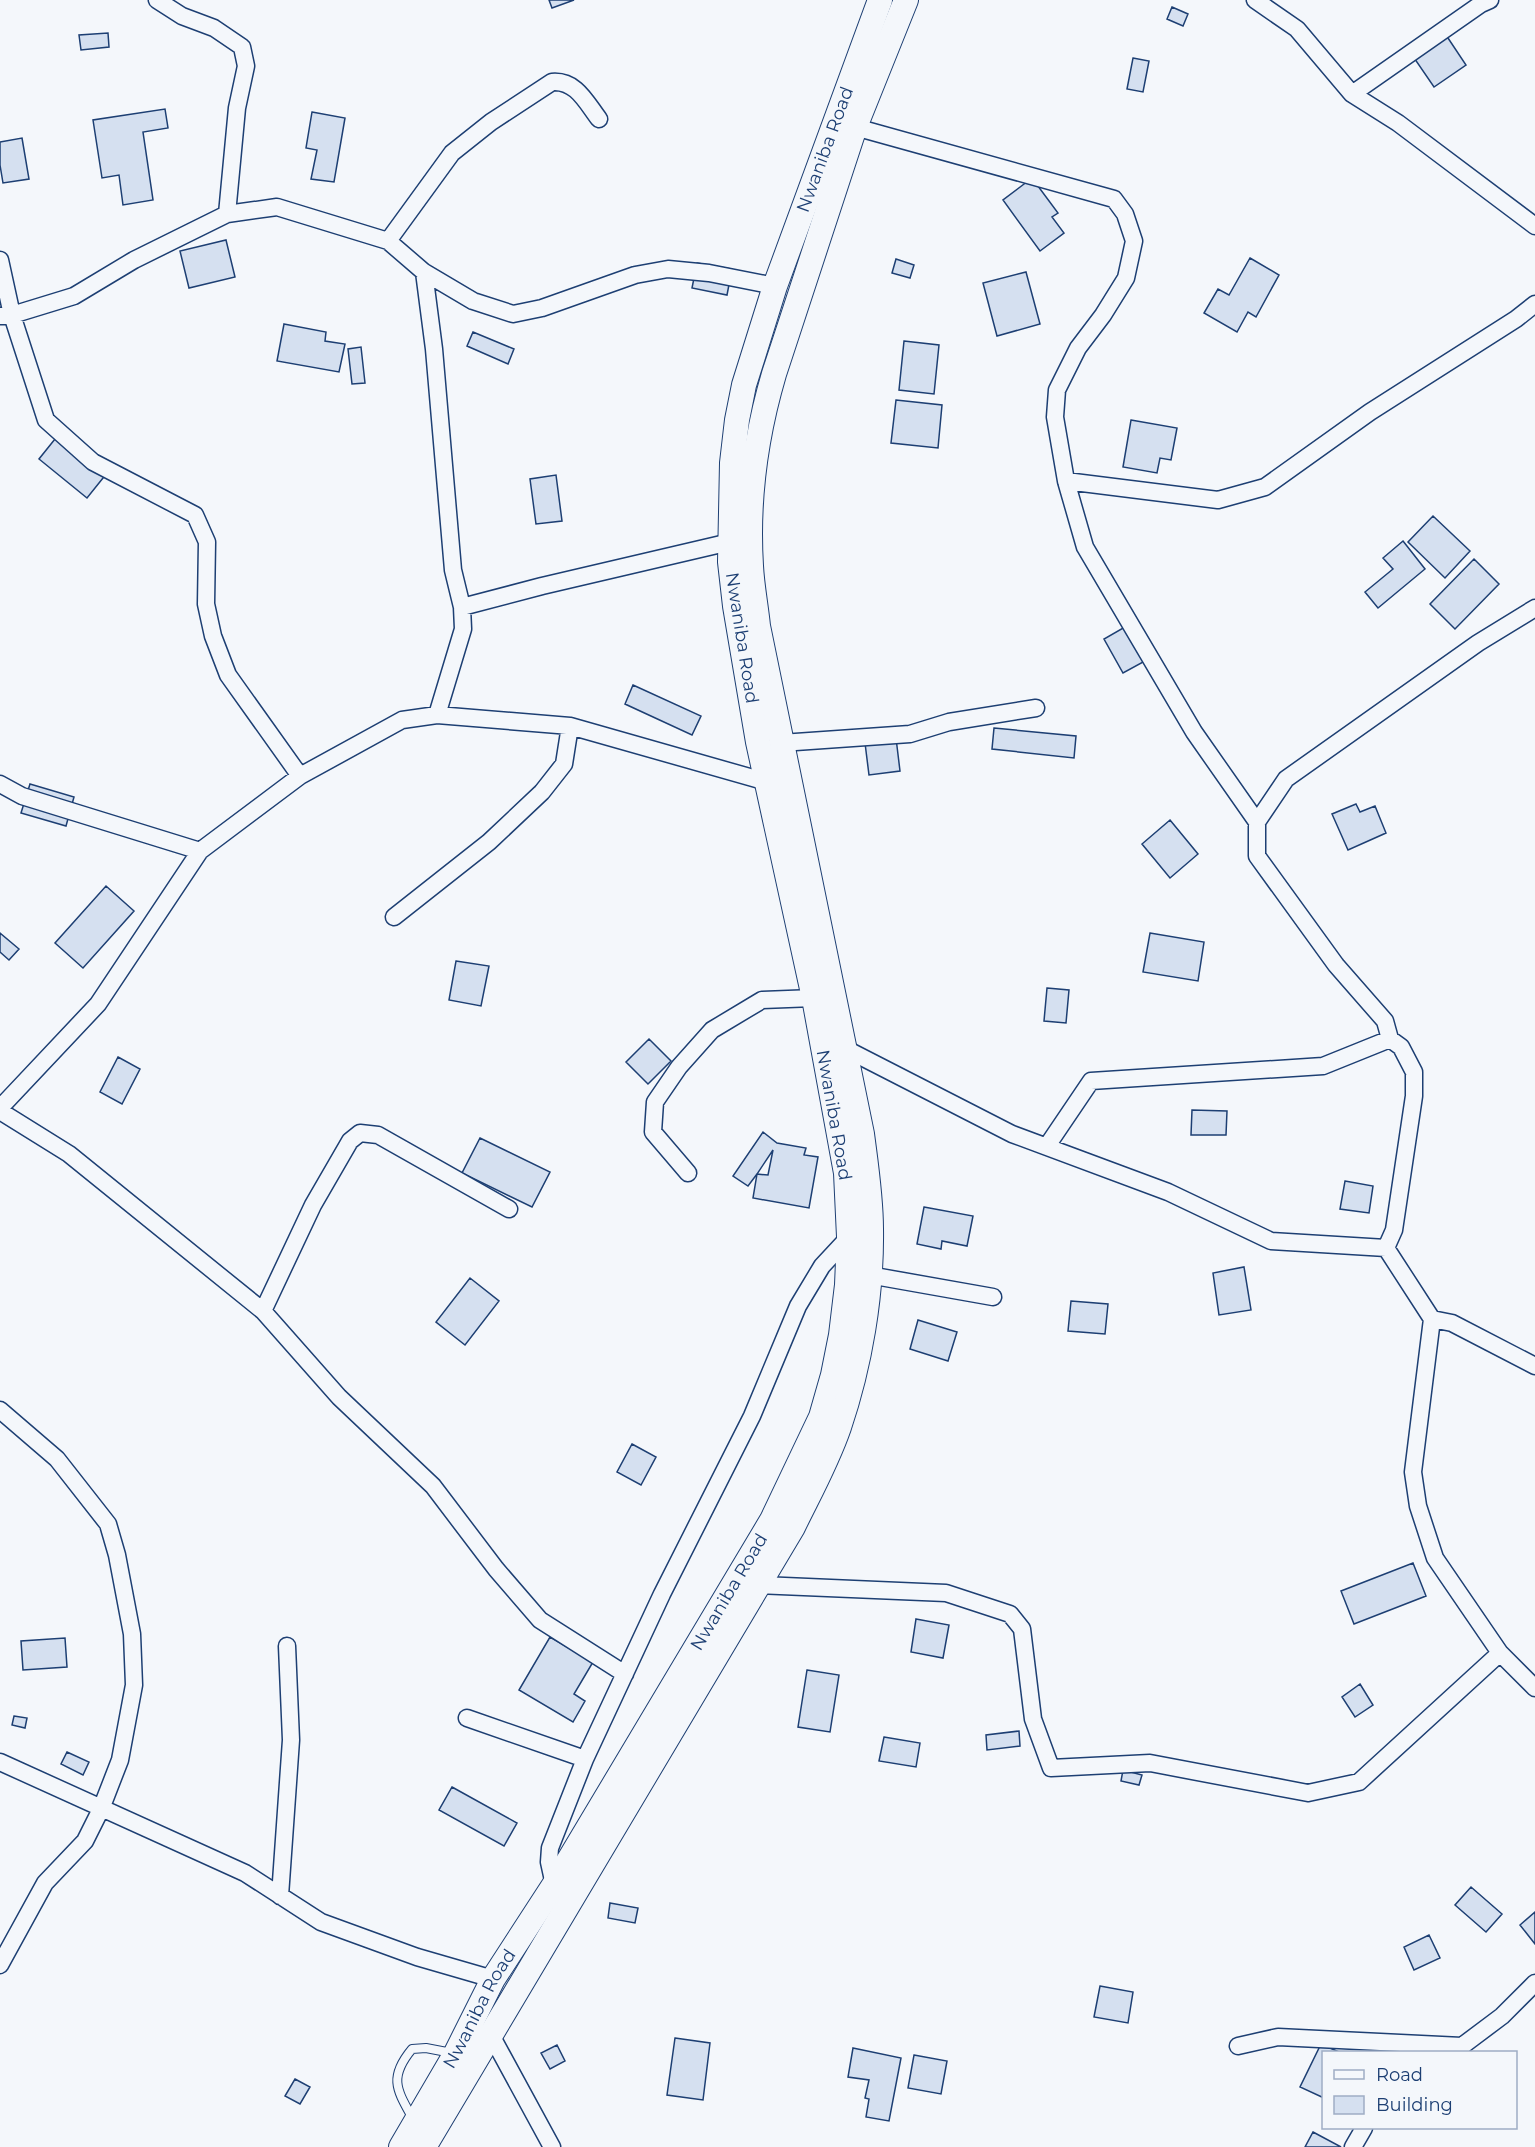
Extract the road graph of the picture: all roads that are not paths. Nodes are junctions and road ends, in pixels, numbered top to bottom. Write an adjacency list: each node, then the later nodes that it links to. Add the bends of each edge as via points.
1 (157, 0): 9 (street, via 182,16 214,28 242,47 246,66 237,108)
2 (880, 0): 14 (main road, Nwaniba Road)
3 (906, 0): 8 (main road)
4 (1255, 0): 6 (street, via 1297,29)
5 (1490, 0): 6 (street)
6 (1352, 94): 10 (street, via 1398,123)
7 (599, 119): 11 (street, via 575,88 563,81 552,82 452,153)
8 (855, 127): 17 (street, via 1114,199 1125,214 1134,241 1126,278 1078,348 1057,390 1054,417); 24 (main road, via 771,384 756,457 751,566 758,626)
9 (227, 214): 11 (street, via 277,207); 16 (street, via 134,260 74,296)
10 (1535, 226)
11 (388, 241): 13 (street)
12 (0, 260): 16 (street)
13 (424, 272): 14 (street, via 473,301 513,314 542,308 635,275 668,269); 19 (street, via 453,570)
14 (775, 286): 18 (main road, Nwaniba Road, via 737,420)
15 (1535, 304): 17 (street, via 1370,412 1265,487 1218,500)
16 (6, 316): 25 (street, via 46,420 93,462 195,514 207,542 206,604 228,675)
17 (1066, 481): 28 (street, via 1085,547 1194,732)
18 (730, 542): 19 (street); 26 (main road, Nwaniba Road, via 735,606)
19 (462, 607): 22 (street, via 463,629)
20 (1535, 609): 28 (street, via 1478,643 1286,779)
21 (1036, 708): 24 (street, via 949,722 910,734)
22 (437, 715): 23 (street); 25 (street, via 402,720)
23 (570, 726): 26 (street); 30 (street, via 564,764 542,792 489,842)
24 (781, 743): 33 (main road)
25 (300, 776): 29 (street)
26 (767, 782): 31 (main road, Nwaniba Road)
27 (0, 784): 29 (street, via 22,796)
28 (1257, 822): 32 (street, via 1257,856 1336,965 1385,1021)
29 (200, 851): 34 (street, via 98,1004)
30 (394, 917)
31 (814, 998): 36 (street, via 762,1000 712,1030 679,1067 656,1101 653,1132); 38 (main road, Nwaniba Road, via 846,1173)
32 (1390, 1039): 35 (street, via 1323,1066 1092,1081); 39 (street, via 1401,1047 1414,1071 1414,1096 1394,1230)
33 (844, 1048): 35 (street, via 1012,1134); 40 (main road, via 868,1184)
34 (0, 1110): 42 (street, via 69,1154)
35 (1047, 1146): 39 (street, via 1168,1192 1271,1241)
36 (688, 1173)
37 (508, 1209): 42 (street, via 378,1135 360,1133 350,1141 313,1205)
38 (849, 1236): 49 (street, via 822,1266 798,1306 752,1416); 55 (main road, Nwaniba Road, via 841,1335 821,1417 806,1452 772,1520)
39 (1386, 1248): 43 (street)
40 (869, 1275): 41 (street); 46 (main road, via 854,1376 839,1428 793,1527)
41 (993, 1296)
42 (263, 1311): 49 (street, via 339,1397 432,1486 540,1620)
43 (1432, 1318): 44 (street, via 1452,1323); 48 (street, via 1413,1472 1418,1506 1435,1558)
44 (1535, 1366)
45 (0, 1410): 54 (street, via 57,1459 108,1524 117,1555 132,1634 134,1685 120,1760)
46 (759, 1585): 48 (street, via 946,1593 1010,1614 1022,1629 1033,1719 1051,1768 1150,1762 1308,1793 1359,1782); 60 (main road)
47 (287, 1646): 56 (street, via 291,1740)
48 (1500, 1653): 50 (street)
49 (625, 1674): 52 (street)
50 (1535, 1688)
51 (467, 1718): 52 (street)
52 (585, 1759): 55 (street, via 550,1848)
53 (0, 1762): 54 (street)
54 (100, 1809): 56 (street, via 245,1874); 57 (street, via 85,1841 45,1883)
55 (554, 1885): 58 (main road, Nwaniba Road)
56 (280, 1896): 58 (street, via 321,1922 417,1957)
57 (0, 1965)
58 (493, 1979): 63 (main road, Nwaniba Road)
59 (1535, 1983): 62 (street, via 1502,2016)
60 (491, 2035): 67 (main road); 68 (street)
61 (1238, 2046): 62 (street, via 1278,2037)
62 (1458, 2049)
63 (456, 2053): 64 (main road, Nwaniba Road); 64 (lane, via 412,2049 403,2060 396,2074 397,2089)
64 (415, 2123): 66 (main road, Nwaniba Road)
65 (1363, 2129): 69 (street)
66 (401, 2147)
67 (424, 2147)
68 (552, 2147)
69 (1353, 2147)

